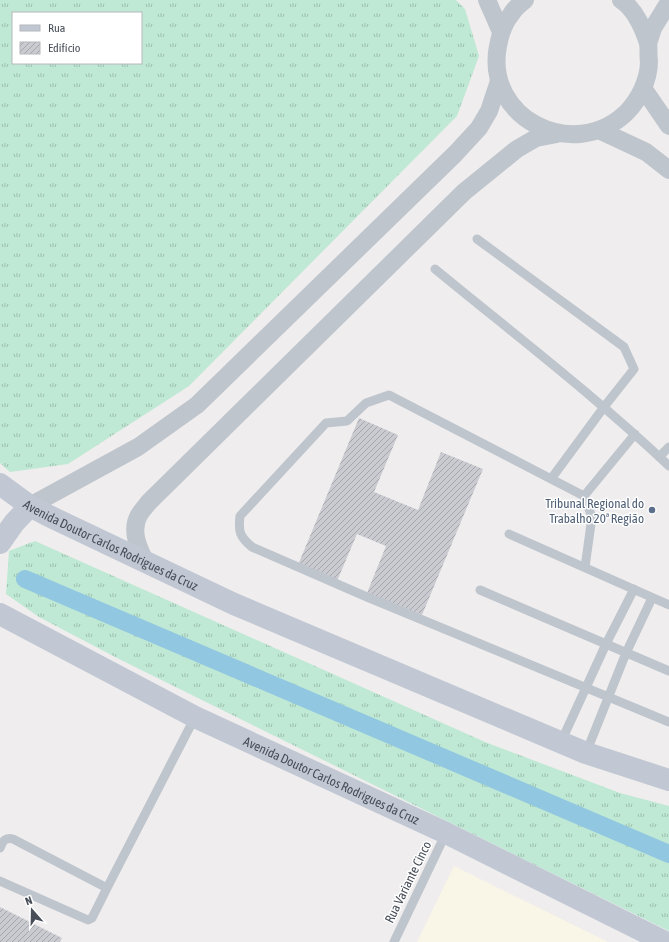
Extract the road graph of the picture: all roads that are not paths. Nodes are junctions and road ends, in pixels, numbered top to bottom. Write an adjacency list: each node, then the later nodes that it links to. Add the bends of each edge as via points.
1 (487, 0): 5 (street)
2 (525, 0): 5 (street, via 512,13)
3 (621, 0): 6 (street, via 640,22)
4 (669, 2): 6 (street, via 653,28)
5 (501, 32): 7 (street, via 496,57)
6 (648, 44): 8 (street, via 649,66)
7 (499, 82): 11 (street, via 512,106 532,124); 23 (street, via 480,128 197,404 138,447)
8 (643, 88): 9 (street); 10 (street, via 633,106 618,121)
9 (669, 126)
10 (599, 130): 11 (street, via 578,135); 12 (street, via 646,152)
11 (557, 134): 26 (street, via 536,138 517,149 464,192 149,502 138,516 136,529 136,541)
12 (669, 170)
13 (477, 239): 15 (lane, via 624,347 634,369)
14 (435, 269): 15 (lane)
15 (604, 408): 16 (lane); 20 (lane)
16 (635, 434): 18 (lane); 22 (lane)
17 (669, 447): 18 (lane)
18 (659, 457): 19 (lane)
19 (669, 466)
20 (551, 479): 22 (lane); 36 (lane, via 389,395 366,403 347,421 326,423 240,516 238,528 242,537 252,547)
21 (0, 484): 23 (main road, Avenida Doutor Carlos Rodrigues da Cruz)
22 (584, 496): 27 (lane, via 592,517)
23 (30, 506): 25 (main road); 26 (main road, Avenida Doutor Carlos Rodrigues da Cruz)
24 (509, 534): 27 (lane)
25 (0, 543)
26 (146, 563): 40 (main road, Avenida Doutor Carlos Rodrigues da Cruz, via 234,604)
27 (585, 567): 28 (lane)
28 (634, 589): 30 (lane); 33 (lane)
29 (480, 590): 33 (lane)
30 (652, 598): 31 (lane); 34 (lane)
31 (669, 605)
32 (0, 614): 38 (main road, Avenida Doutor Carlos Rodrigues da Cruz)
33 (606, 644): 34 (lane); 36 (lane)
34 (626, 653): 35 (lane); 37 (lane)
35 (669, 671)
36 (586, 687): 37 (lane); 40 (lane)
37 (608, 698): 39 (lane); 41 (lane)
38 (195, 717): 43 (main road, Avenida Doutor Carlos Rodrigues da Cruz); 46 (lane)
39 (669, 722)
40 (562, 742): 41 (main road, Avenida Doutor Carlos Rodrigues da Cruz)
41 (586, 753): 42 (main road, Avenida Doutor Carlos Rodrigues da Cruz)
42 (669, 780)
43 (446, 833): 47 (lane, Rua Variante Cinco); 48 (main road, Avenida Doutor Carlos Rodrigues da Cruz)
44 (0, 848): 46 (lane, via 2,842 9,838 13,839)
45 (0, 881): 46 (lane, via 88,920 92,918)
46 (107, 888)
47 (394, 942)
48 (665, 942)

